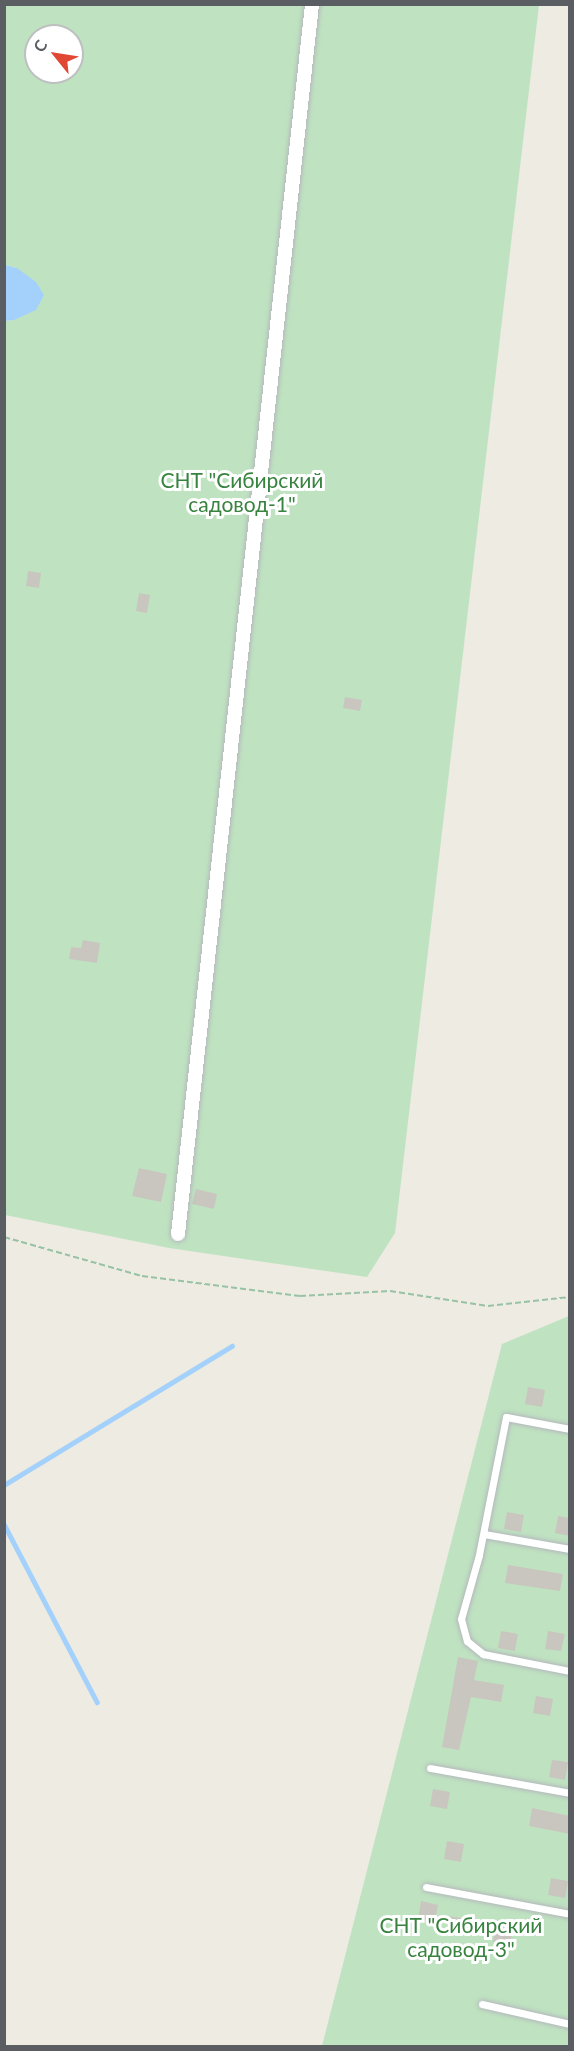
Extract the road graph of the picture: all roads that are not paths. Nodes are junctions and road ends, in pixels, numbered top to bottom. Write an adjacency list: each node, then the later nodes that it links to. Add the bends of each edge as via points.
1 (312, 4): 2 (street)
2 (178, 1234)
3 (570, 1429): 4 (lane, via 506,1417)
4 (484, 1534): 5 (lane); 6 (lane, via 461,1619 467,1641 483,1654)
5 (570, 1549)
6 (570, 1671)
7 (430, 1768): 8 (lane)
8 (570, 1793)
9 (426, 1887): 10 (lane)
10 (570, 1914)
11 (482, 2004): 12 (lane)
12 (570, 2024)

